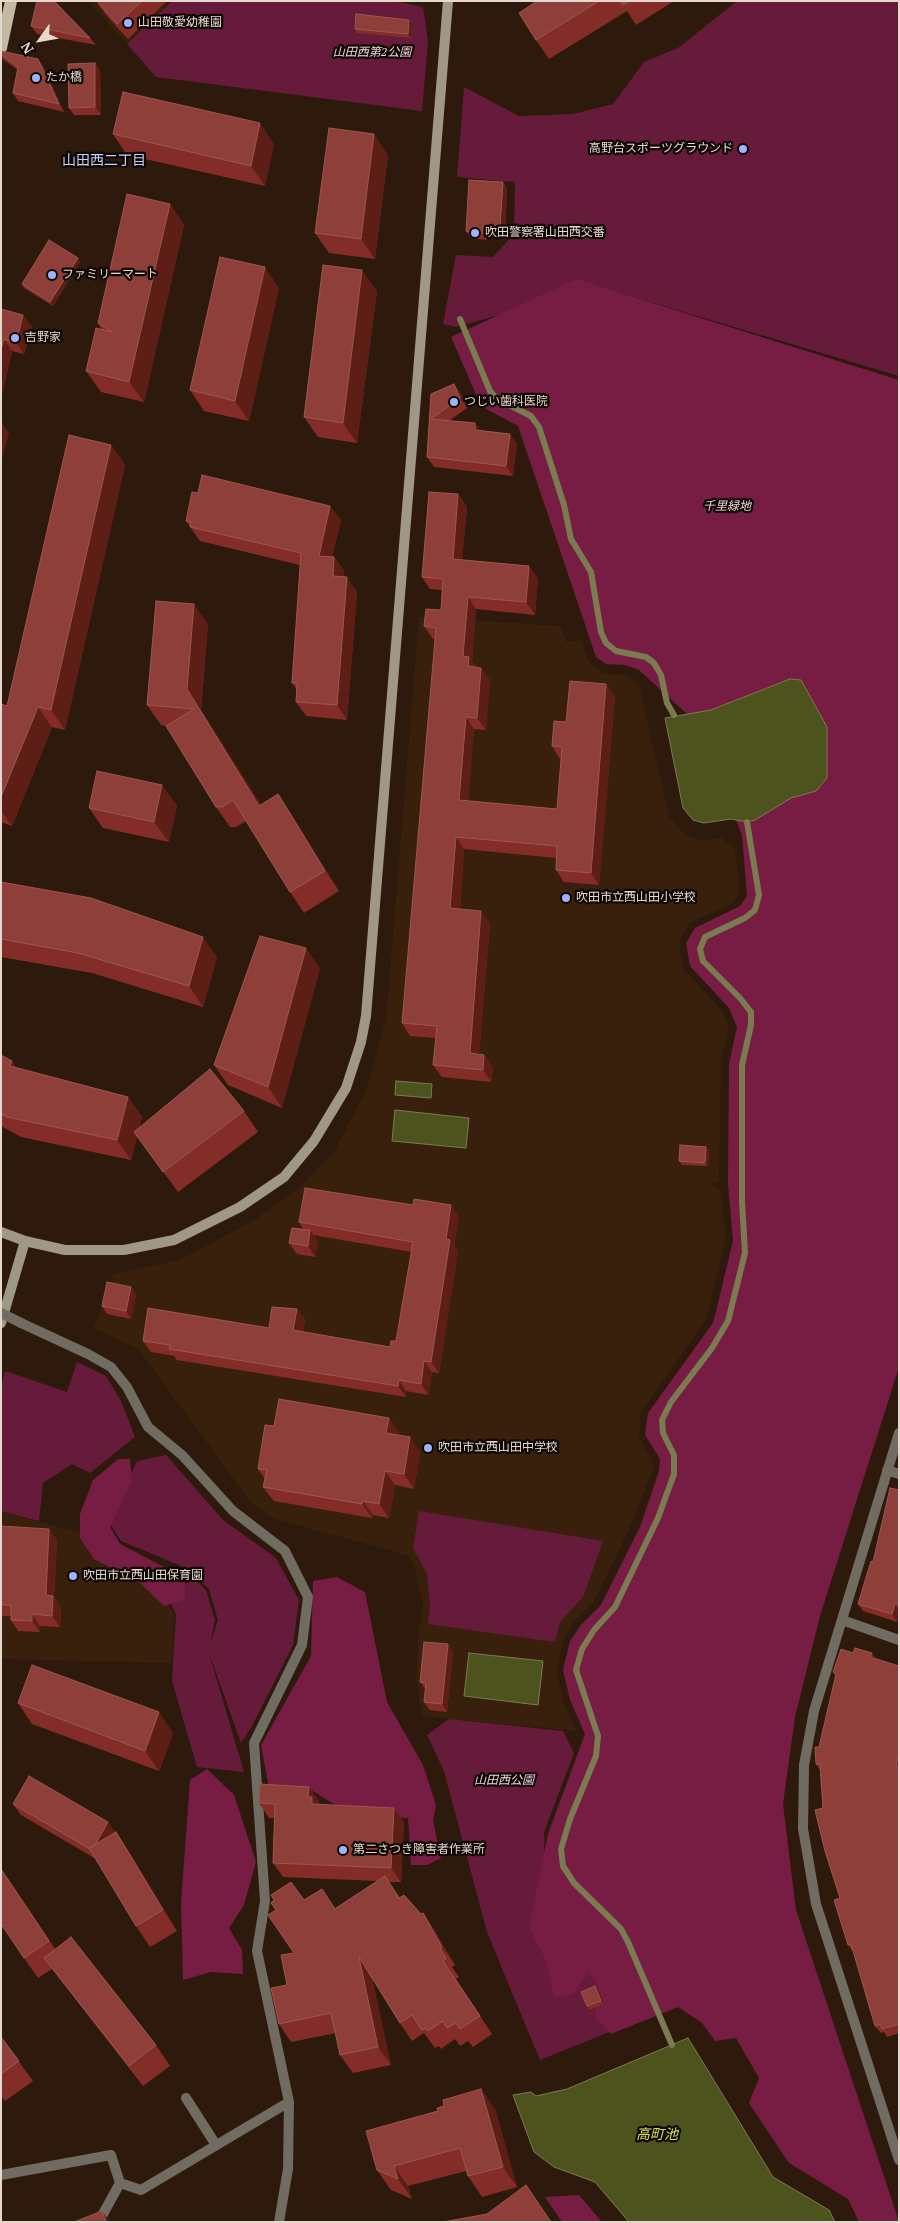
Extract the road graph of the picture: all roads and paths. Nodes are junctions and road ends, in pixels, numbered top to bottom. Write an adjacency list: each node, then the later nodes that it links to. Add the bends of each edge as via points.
1 (11, 1): 3 (main road)
2 (448, 1): 5 (street, via 366,1016 346,1088 314,1141 284,1176 240,1207 174,1240 124,1250 65,1250)
3 (1, 48)
4 (1, 1232): 5 (street)
5 (25, 1241): 7 (street)
6 (1, 1313): 14 (street, bridge, via 111,1367 127,1387 148,1427 182,1454 233,1512 285,1551 308,1597 302,1645 254,1743 265,1901 257,1951)
7 (1, 1323)
8 (899, 1433): 9 (street)
9 (887, 1470): 10 (street); 11 (street)
10 (899, 1474)
11 (842, 1620): 12 (street); 16 (street, via 814,1711 804,1766 803,1829 816,1904)
12 (899, 1640)
13 (186, 2098): 15 (street)
14 (289, 2102): 15 (street); 20 (street, via 288,2169)
15 (216, 2145): 18 (street, via 141,2190)
16 (899, 2160)
17 (1, 2175): 18 (street, via 111,2155)
18 (120, 2183): 19 (street, via 103,2214)
19 (94, 2222)
20 (279, 2222)

